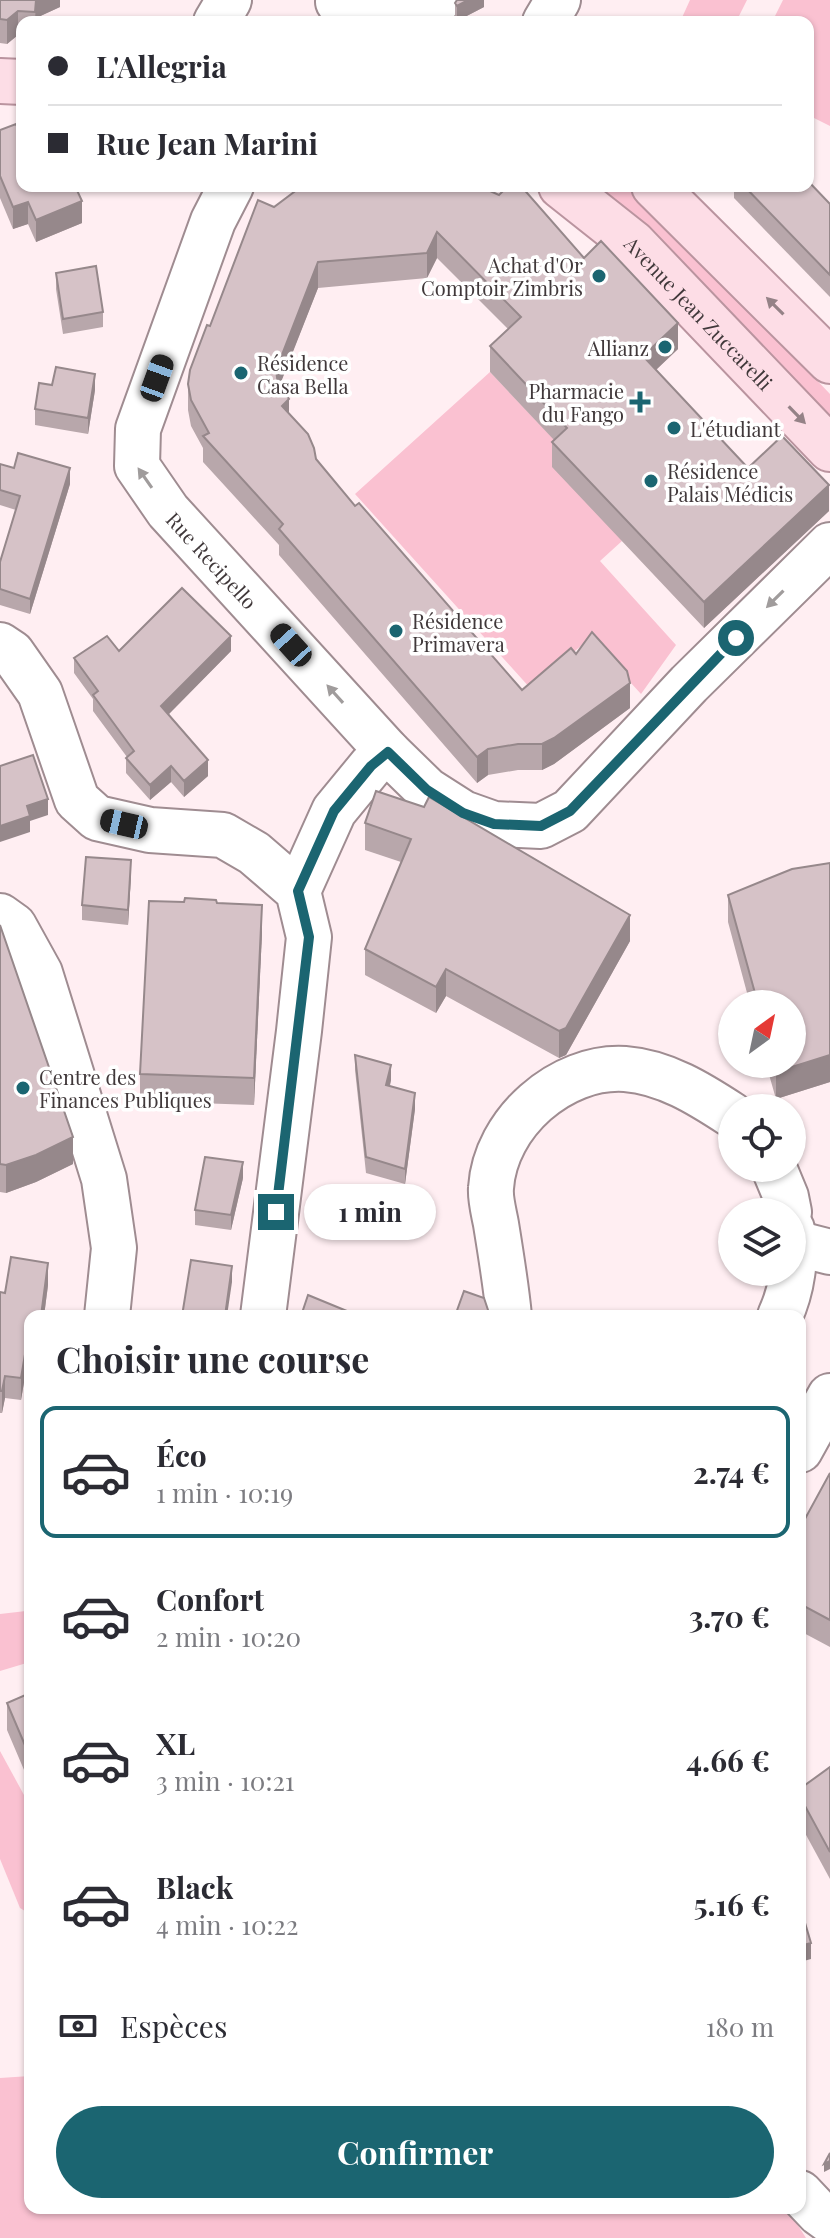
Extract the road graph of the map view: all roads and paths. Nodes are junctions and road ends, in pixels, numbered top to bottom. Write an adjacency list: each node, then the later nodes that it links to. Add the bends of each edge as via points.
1 (439, 0): 2 (street, via 430,5)
2 (328, 8)
3 (569, 192): 7 (main road, Avenue Jean Zuccarelli, one-way to 7, via 633,243)
4 (660, 192): 6 (main road, one-way to 4)
5 (215, 198): 10 (street, Rue Recipello, one-way to 5, via 168,511 137,466 138,429)
6 (830, 361)
7 (830, 449)
8 (830, 545): 10 (street, Rue Recipello, one-way to 10, via 570,811 541,826 494,824 463,813 427,790)
9 (0, 645): 11 (street, via 12,653 40,693 77,800 97,818 150,830 223,835 254,853)
10 (388, 752): 11 (street, via 334,811)
11 (298, 891): 16 (street, via 309,937)
12 (0, 916): 15 (street, via 14,926 40,973 104,1179 114,1248)
13 (718, 1106): 17 (street, via 683,1085 624,1069 579,1077 542,1098 504,1139 490,1189)
14 (788, 1286): 18 (street)
15 (108, 1310)
16 (264, 1310)
17 (508, 1310)
18 (782, 1310)
19 (830, 1396): 20 (street)
20 (806, 1439)
21 (806, 2199): 22 (street)
22 (830, 2221)

